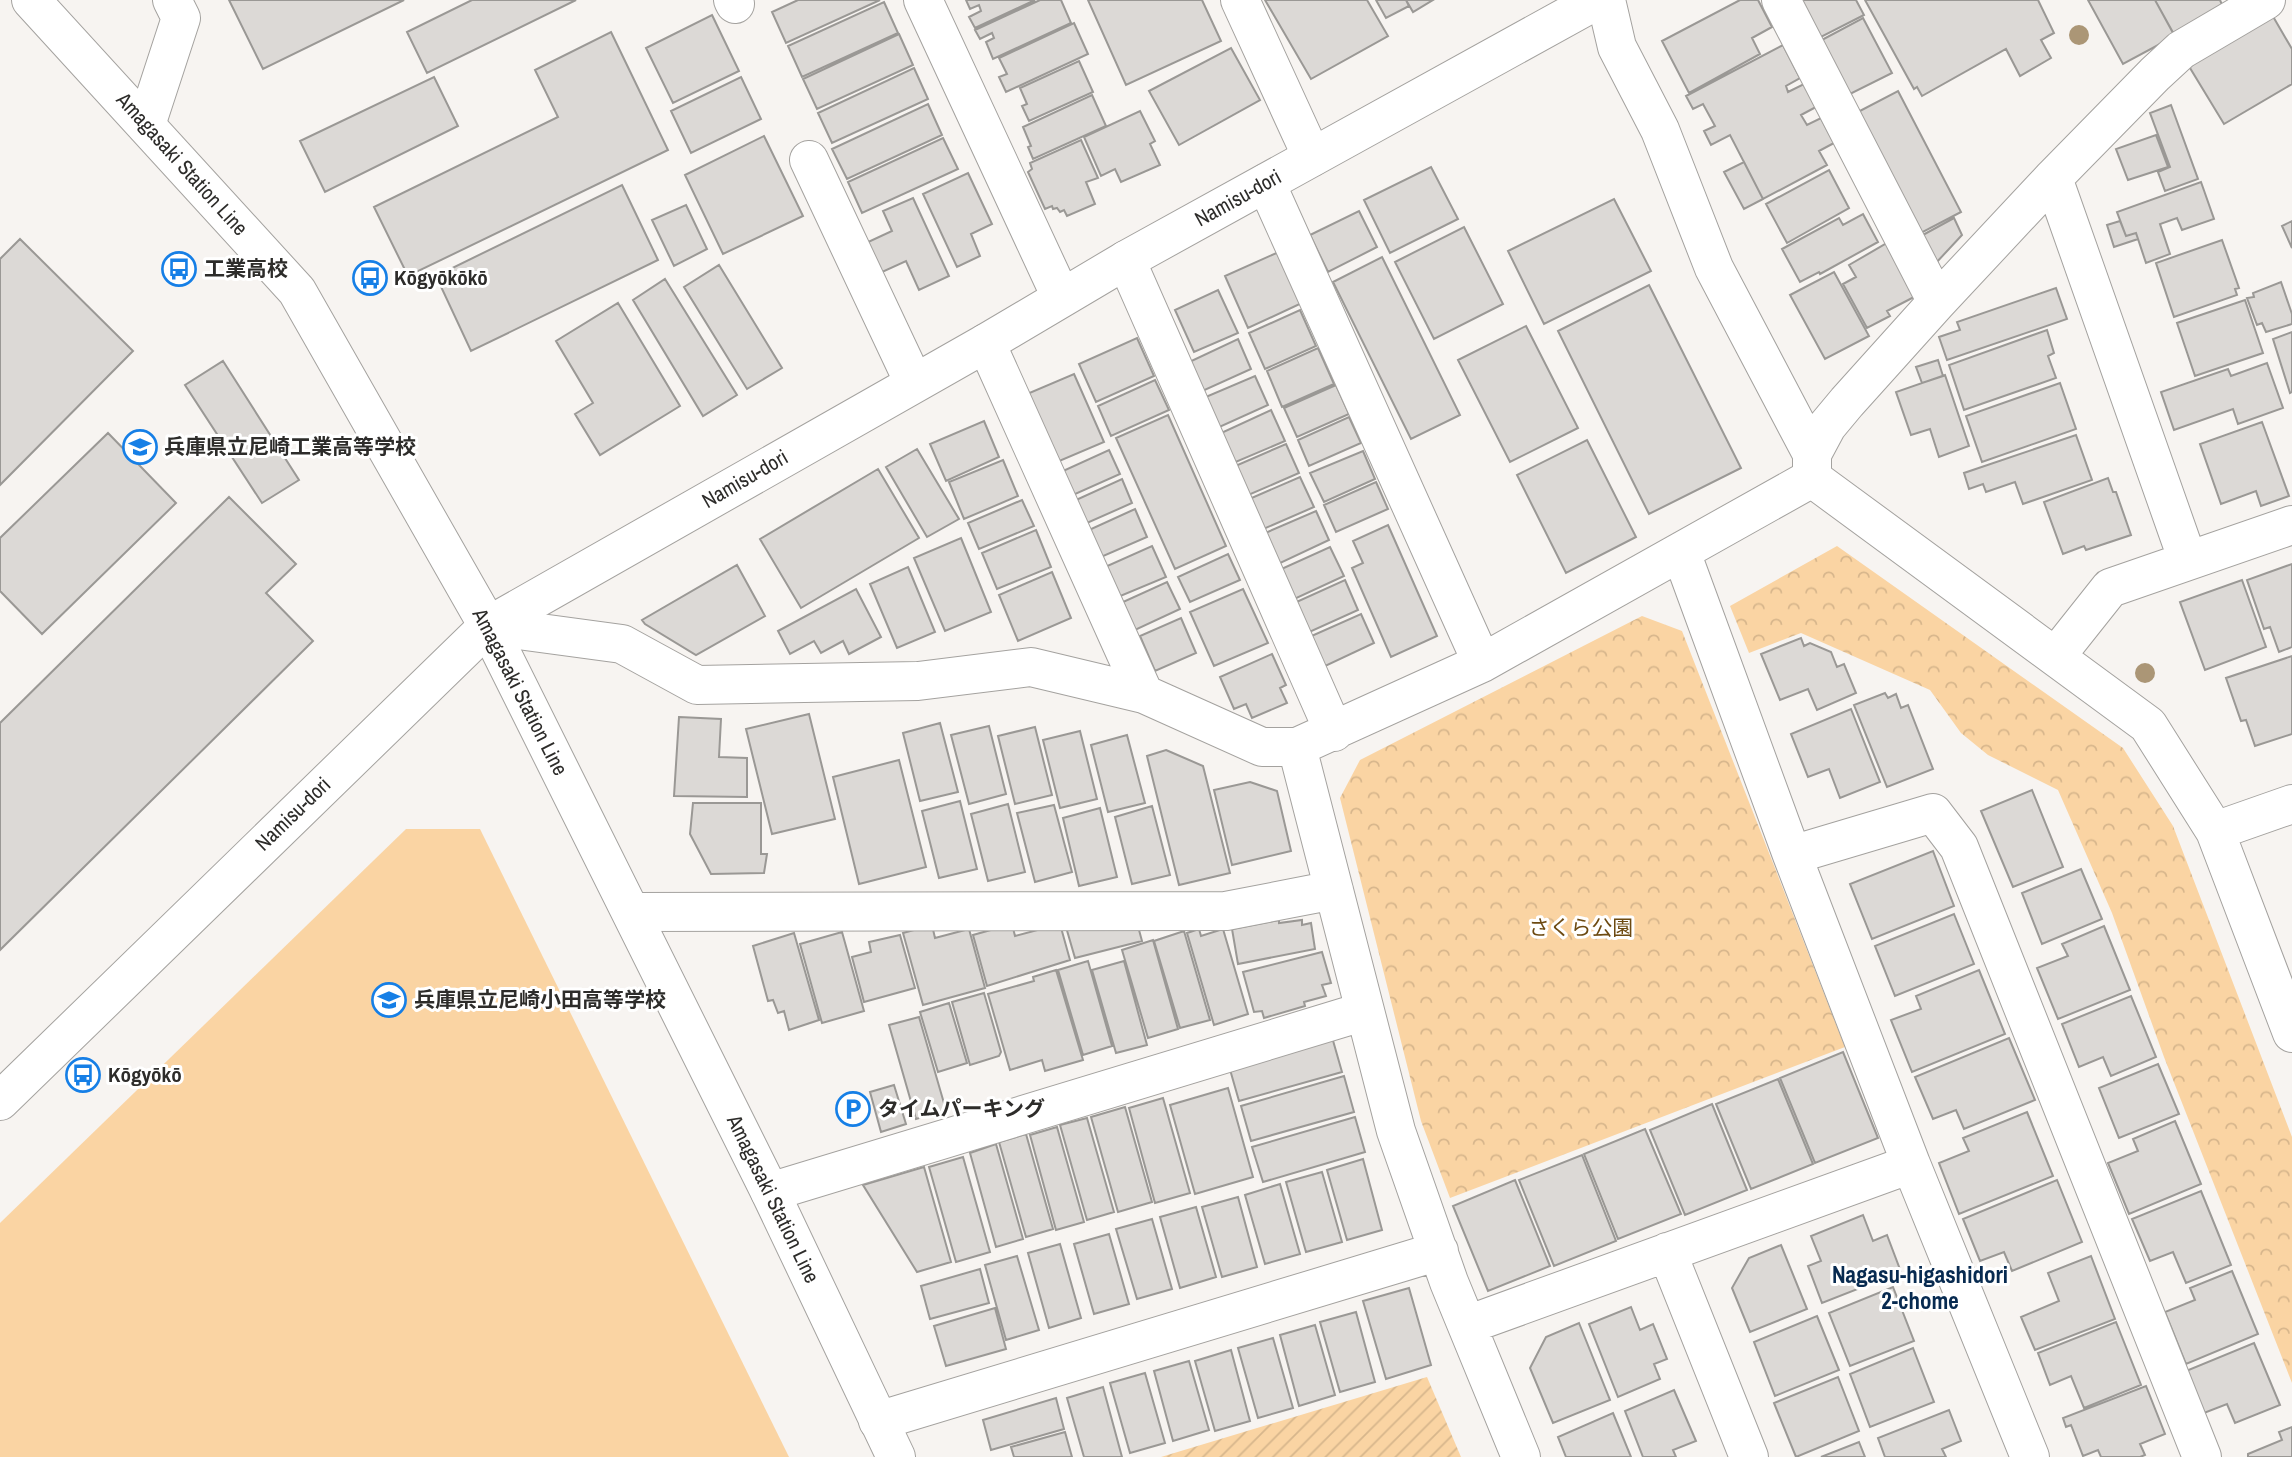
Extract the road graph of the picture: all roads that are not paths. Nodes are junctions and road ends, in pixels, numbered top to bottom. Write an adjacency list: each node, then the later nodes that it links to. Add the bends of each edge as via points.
1 (32, 0): 9 (street, Amagasaki Station Line)
2 (172, 0): 9 (street, via 181,18)
3 (923, 0): 15 (street)
4 (1240, 0): 10 (street)
5 (1597, 0): 10 (street, Namisu-dori)
6 (1606, 0): 19 (street, via 1617,47 1660,130 1714,268)
7 (1781, 0): 16 (street)
8 (2266, 0): 12 (street, via 2181,50)
9 (146, 125): 23 (street, Amagasaki Station Line, via 297,291)
10 (1312, 157): 13 (street, Namisu-dori)
11 (809, 160): 18 (street)
12 (2053, 178): 16 (street); 22 (street)
13 (1266, 183): 14 (street, Namisu-dori); 25 (street)
14 (1126, 260): 15 (street, Namisu-dori); 27 (street)
15 (1061, 297): 17 (street, Namisu-dori)
16 (1937, 302): 19 (street, via 1840,410 1828,426)
17 (986, 343): 18 (street, Namisu-dori); 26 (street)
18 (915, 383): 23 (street, Namisu-dori)
19 (1812, 466): 21 (street); 24 (street)
20 (2292, 525): 22 (street)
21 (1681, 552): 25 (street); 31 (street)
22 (2188, 561): 24 (street, via 2110,588)
23 (488, 626): 26 (street, via 622,644 697,685 918,681 1031,667); 33 (street, Amagasaki Station Line); 36 (street, Namisu-dori)
24 (2056, 656): 30 (street, via 2148,725)
25 (1482, 663): 27 (street)
26 (1144, 694): 28 (street, via 1262,747)
27 (1334, 732): 28 (street)
28 (1297, 747): 32 (street)
29 (2292, 804): 30 (street)
30 (2215, 831): 35 (street)
31 (1792, 855): 37 (street); 47 (street, via 1933,813 1959,848)
32 (1334, 890): 33 (street, via 1226,911); 34 (street)
33 (632, 912): 38 (street, Amagasaki Station Line)
34 (1365, 1011): 38 (street); 39 (street, via 1396,1131)
35 (2292, 1033)
36 (0, 1101)
37 (1911, 1164): 40 (street); 46 (street)
38 (770, 1192): 42 (street, Amagasaki Station Line)
39 (1439, 1251): 41 (street); 42 (street)
40 (1667, 1252): 41 (street); 45 (street)
41 (1467, 1325): 44 (street)
42 (878, 1421): 43 (street, Amagasaki Station Line)
43 (896, 1457)
44 (1521, 1457)
45 (1749, 1457)
46 (2030, 1457)
47 (2202, 1457)

